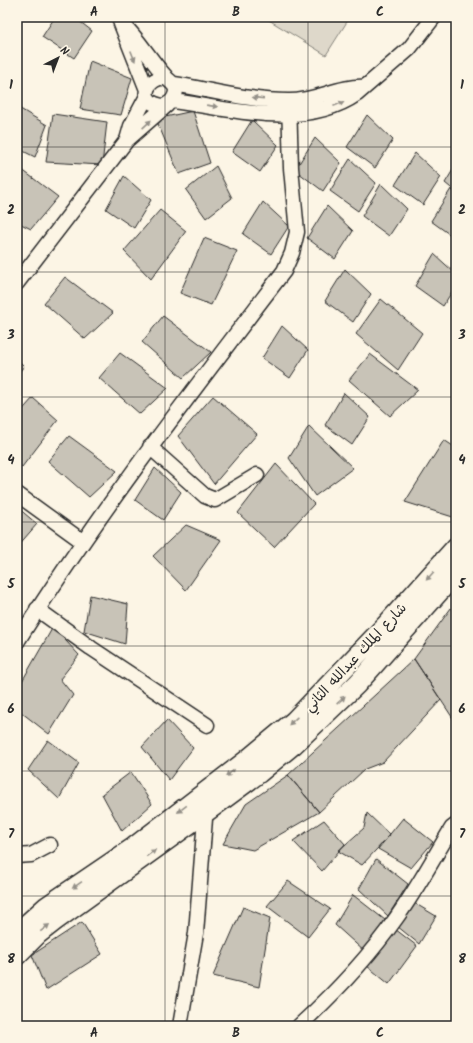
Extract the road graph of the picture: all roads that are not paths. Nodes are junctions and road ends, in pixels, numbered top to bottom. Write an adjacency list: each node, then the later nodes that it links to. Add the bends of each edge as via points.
1 (434, 17): 4 (street, via 409,49)
2 (119, 19): 3 (street); 5 (street, one-way to 5)
3 (170, 81): 5 (street, via 156,78 150,82); 6 (street, one-way to 3); 7 (street, via 176,90)
4 (365, 87): 6 (street, via 354,86); 8 (street, one-way to 4, via 331,108 347,101)
5 (147, 93): 7 (street, via 151,102 155,104); 9 (street)
6 (289, 102): 8 (street)
7 (170, 103): 8 (street, one-way to 8); 9 (street, one-way to 7)
8 (289, 116): 11 (street, via 297,232 292,253 284,272)
9 (127, 140): 10 (street)
10 (17, 283)
11 (150, 447): 12 (street, via 205,496 215,500); 14 (street)
12 (257, 475)
13 (17, 494): 14 (street)
14 (82, 541): 17 (street)
15 (456, 546): 20 (main road, شارع الملك عبدالله الثاني, one-way to 20)
16 (456, 573): 20 (main road, شارع الملك عبدالله الثاني, one-way to 16, via 293,745 357,684)
17 (37, 610): 18 (street); 19 (street)
18 (17, 642)
19 (207, 725)
20 (253, 767): 21 (main road, one-way to 21); 22 (main road)
21 (206, 791): 22 (street); 26 (main road, one-way to 26, via 134,847 47,906)
22 (206, 812): 27 (main road, one-way to 22, via 56,920); 28 (street, via 196,933)
23 (456, 825): 29 (street, via 398,916 322,1005)
24 (50, 845): 25 (street, via 31,855)
25 (17, 856)
26 (17, 933)
27 (17, 955)
28 (180, 1026)
29 (299, 1026)

